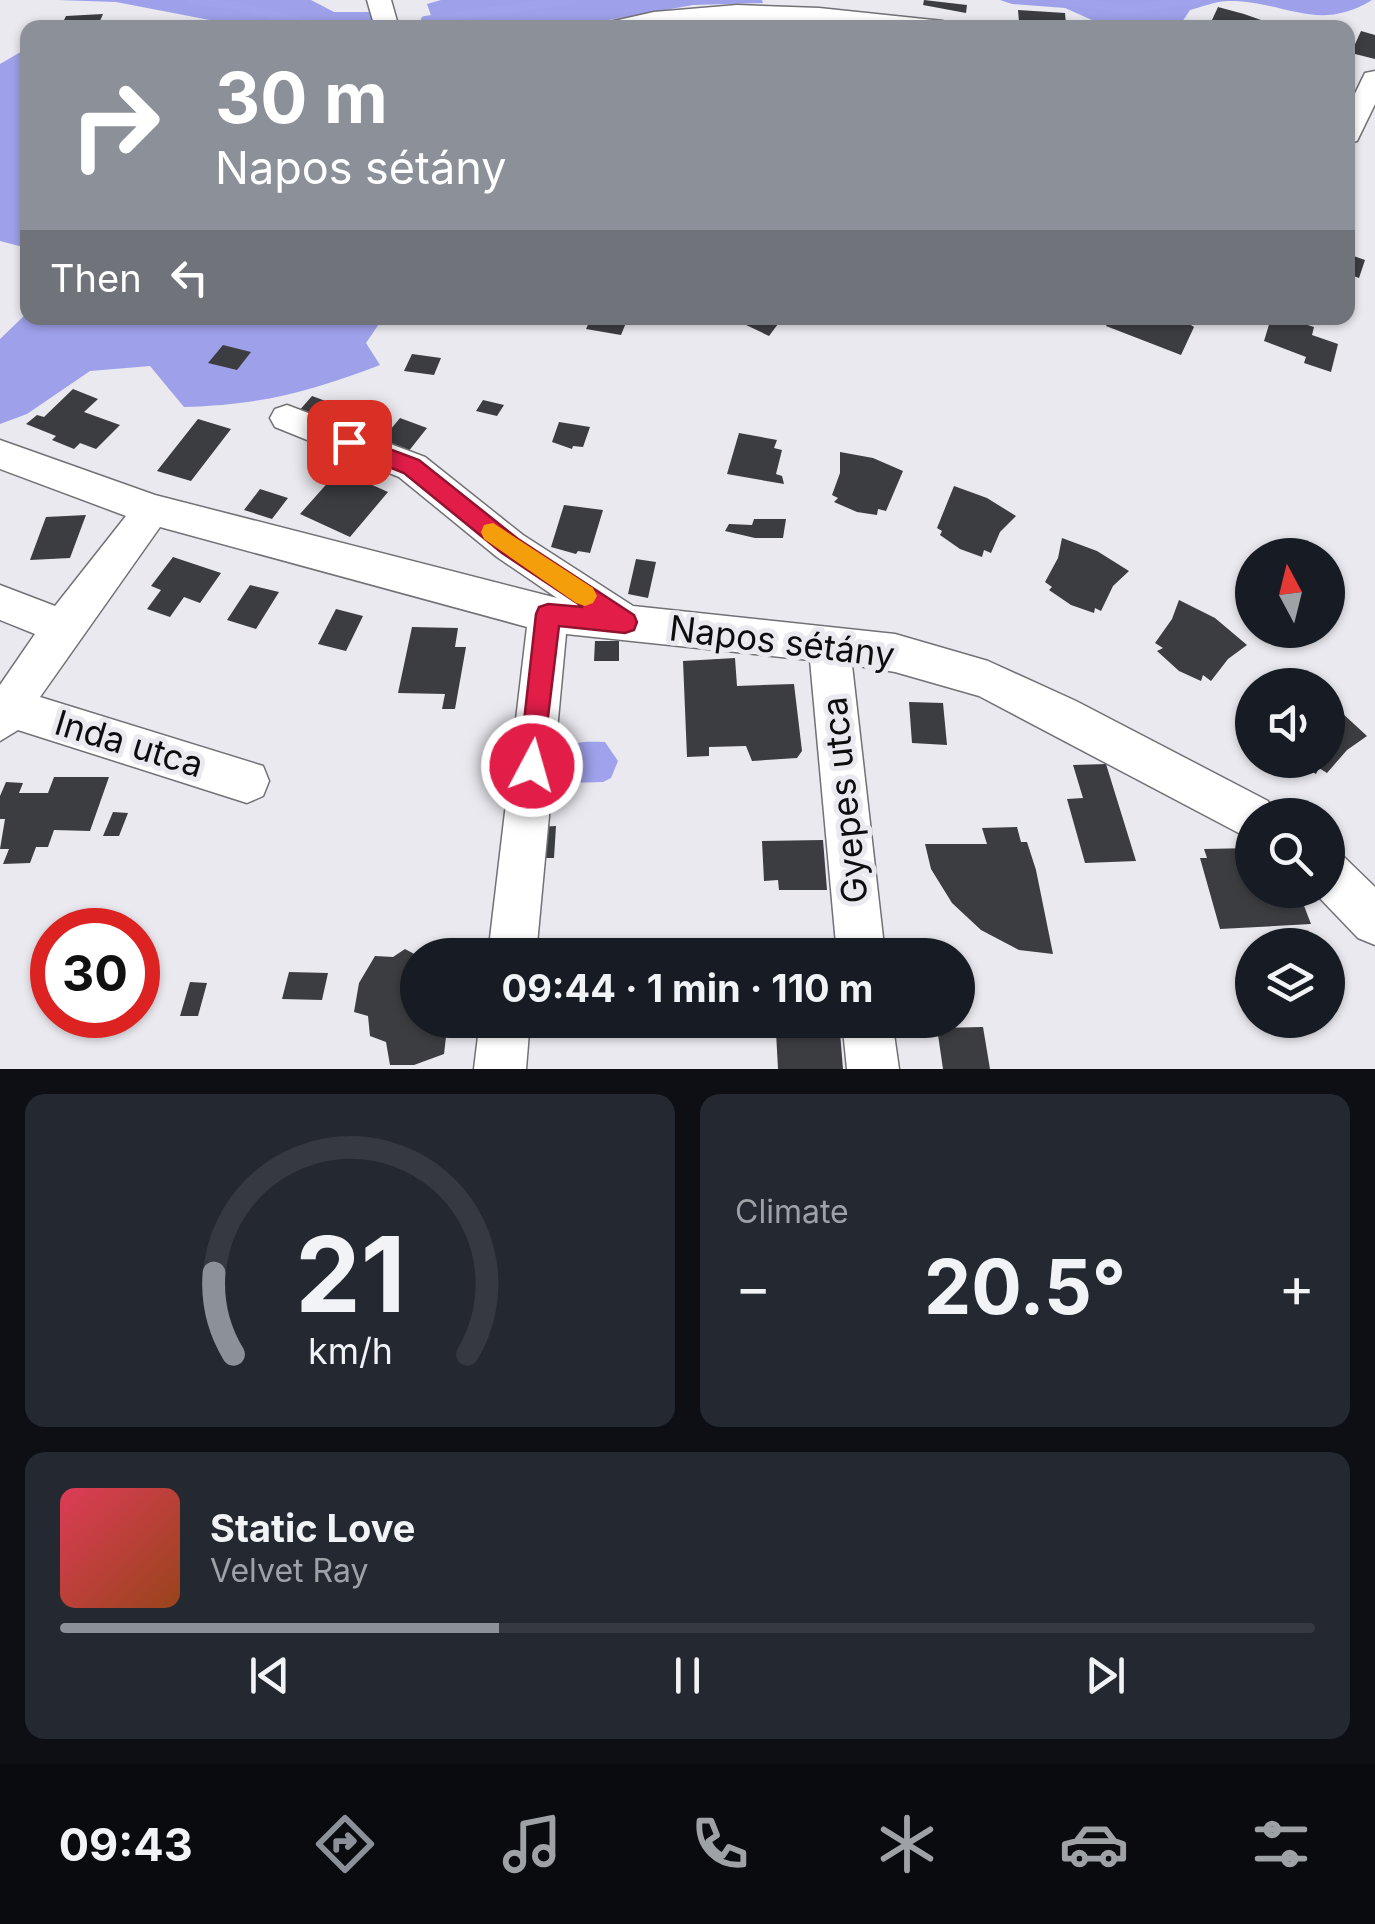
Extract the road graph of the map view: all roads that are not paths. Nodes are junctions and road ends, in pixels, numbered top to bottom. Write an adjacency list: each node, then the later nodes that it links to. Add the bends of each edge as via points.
1 (644, 20): 2 (street, via 728,9)
2 (870, 20)
3 (1365, 76): 4 (street)
4 (1355, 111)
5 (287, 418): 10 (street, via 412,466 510,546)
6 (0, 454): 7 (street, Napos sétány)
7 (152, 510): 9 (street, Napos sétány); 11 (street, Inda utca)
8 (0, 602): 11 (street)
9 (548, 614): 10 (street, Napos sétány); 18 (street)
10 (625, 622): 12 (street, Napos sétány)
11 (63, 627): 13 (street, Inda utca)
12 (829, 644): 15 (street, Napos sétány, via 895,653 988,680); 19 (street, Gyepes utca)
13 (5, 715): 14 (street, Inda utca)
14 (248, 781)
15 (1235, 808)
16 (1345, 890): 17 (street)
17 (1375, 921)
18 (514, 938)
19 (859, 938)
20 (503, 1038): 22 (street)
21 (869, 1038): 23 (street)
22 (500, 1069)
23 (872, 1069)

